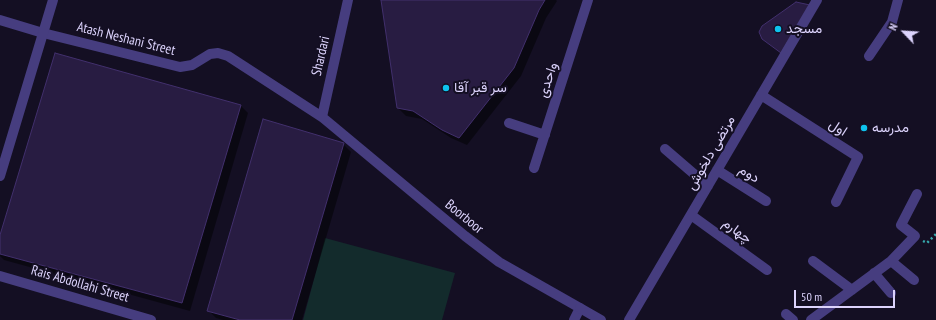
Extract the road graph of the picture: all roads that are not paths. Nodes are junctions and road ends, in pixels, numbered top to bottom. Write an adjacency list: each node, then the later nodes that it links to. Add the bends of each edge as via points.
1 (53, 0): 7 (street)
2 (348, 0): 10 (street, Shardari)
3 (588, 0): 12 (street, واحدی)
4 (817, 0): 9 (street, مرتضی دلخوش)
5 (898, 0): 8 (street, via 892,22)
6 (0, 20): 7 (street, Atash Neshani Street)
7 (43, 33): 10 (street, Atash Neshani Street, via 180,67 192,65 210,54 228,56); 16 (street)
8 (869, 56)
9 (761, 95): 15 (street, مرتضی دلخوش); 20 (street, اول, via 858,157)
10 (322, 117): 30 (street, Boorboor, via 499,262)
11 (509, 123): 12 (street)
12 (545, 135): 14 (street, واحدی)
13 (665, 149): 17 (street)
14 (534, 168)
15 (717, 170): 17 (street, مرتضی دلخوش); 19 (street, دوم)
16 (0, 176)
17 (708, 186): 21 (street, مرتضی دلخوش)
18 (917, 194): 23 (street, via 901,225 915,236)
19 (766, 201)
20 (836, 202)
21 (691, 215): 24 (street, چهارم); 34 (street, مرتضی دلخوش)
22 (813, 260): 28 (street)
23 (891, 261): 25 (street); 27 (street)
24 (768, 270)
25 (874, 273): 28 (street); 29 (street)
26 (0, 276): 31 (street, Rais Abdollahi Street)
27 (914, 280)
28 (852, 290): 35 (street)
29 (891, 293)
30 (580, 308): 32 (street); 33 (street, Boorboor)
31 (151, 320)
32 (574, 320)
33 (601, 320)
34 (629, 320)
35 (811, 320)

